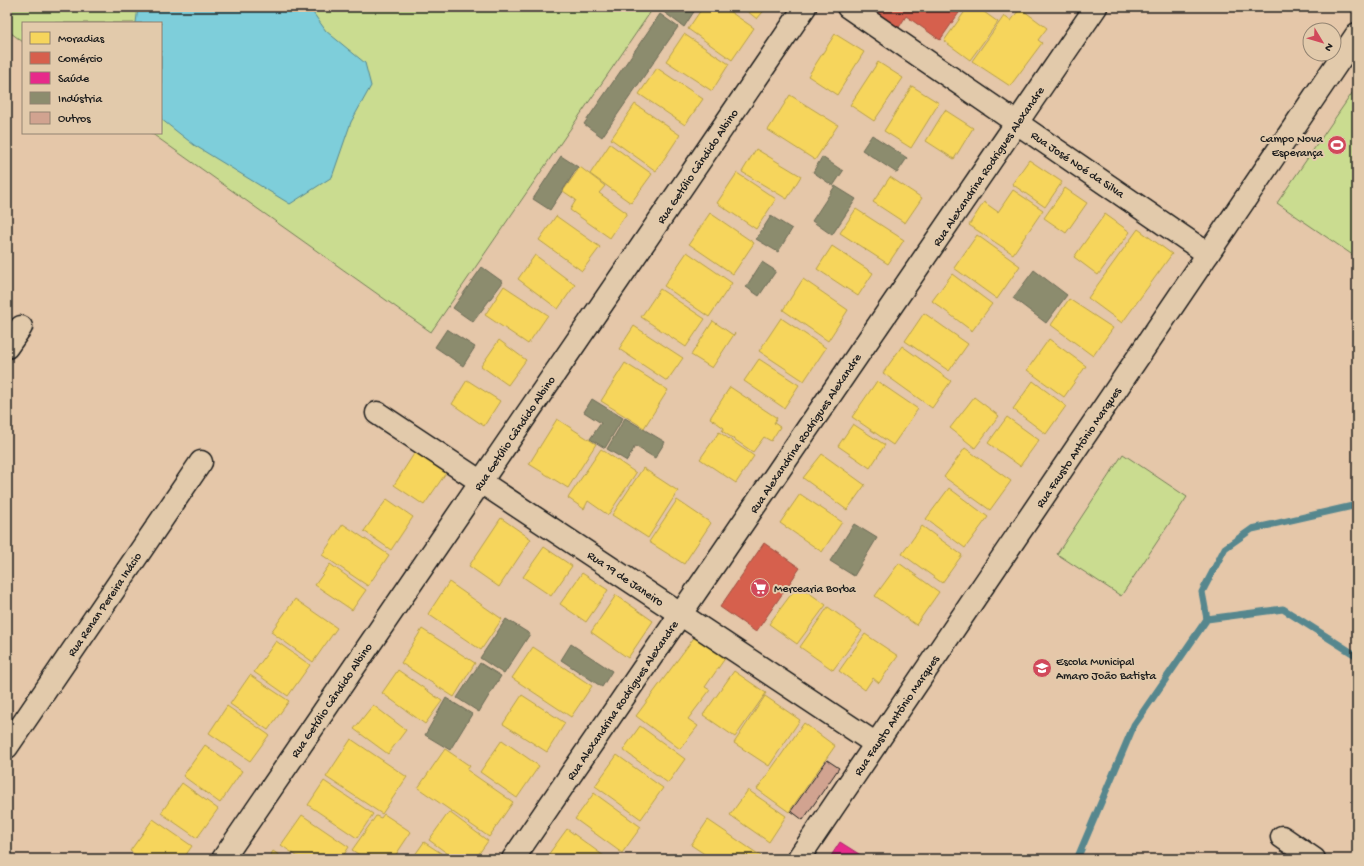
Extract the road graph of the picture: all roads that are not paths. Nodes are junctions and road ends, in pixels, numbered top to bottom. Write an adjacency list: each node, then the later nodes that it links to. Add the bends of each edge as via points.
1 (805, 7): 11 (street, Rua Getúlio Cândido Albino)
2 (848, 7): 5 (street, Rua José Noé da Silva)
3 (1096, 7): 5 (street, Rua Alexandrina Rodrigues Alexandre)
4 (1357, 34): 6 (street, Rua Fausto Antônio Marques)
5 (1017, 123): 6 (street, Rua José Noé da Silva); 12 (street, Rua Alexandrina Rodrigues Alexandre)
6 (1208, 254): 13 (street, Rua Fausto Antônio Marques)
7 (21, 327): 8 (street)
8 (7, 347)
9 (377, 412): 11 (street, Rua 19 de Janeiro)
10 (201, 462): 14 (street, Rua Renan Pereira Inácio)
11 (481, 482): 12 (street, Rua 19 de Janeiro); 16 (street, Rua Getúlio Cândido Albino)
12 (681, 614): 13 (street, Rua 19 de Janeiro); 17 (street, Rua Alexandrina Rodrigues Alexandre)
13 (876, 744): 18 (street, Rua Fausto Antônio Marques)
14 (7, 747)
15 (1282, 837): 19 (street)
16 (223, 859)
17 (513, 859)
18 (798, 859)
19 (1314, 859)

